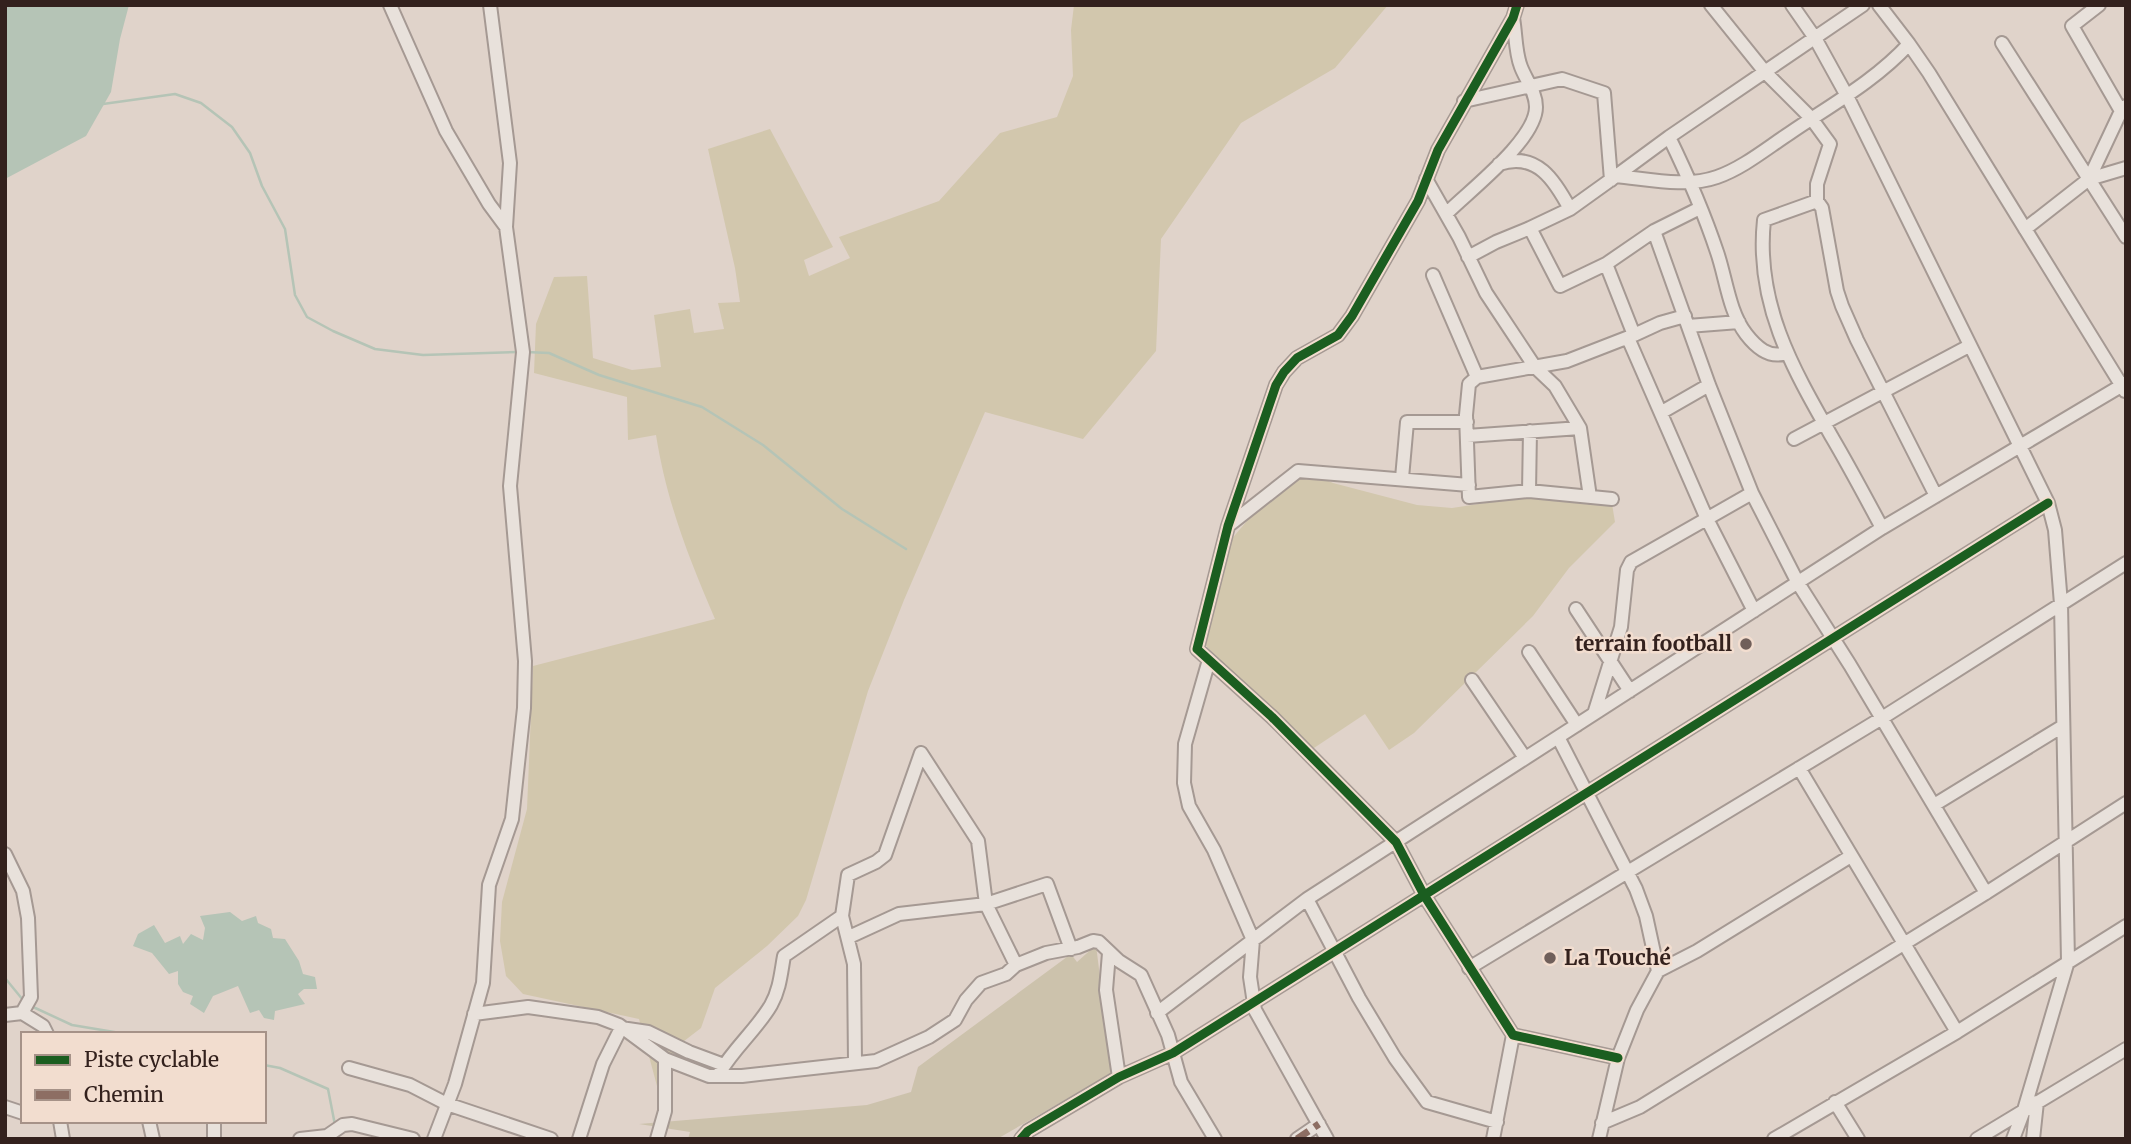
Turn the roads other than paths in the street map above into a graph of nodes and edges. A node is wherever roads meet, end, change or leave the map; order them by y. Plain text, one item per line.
1 (390, 5) edge
2 (490, 5) edge
3 (1517, 5) edge
4 (1711, 5) edge
5 (1792, 5) edge
6 (1863, 5) edge
7 (1879, 5) edge
8 (2098, 5) edge
9 (1513, 18) junction
10 (1815, 38) junction
11 (2002, 43) dead end
12 (1909, 44) junction
13 (1765, 72) junction
14 (1531, 86) junction
15 (1847, 96) junction
16 (1464, 101) junction
17 (2123, 108) edge
18 (1811, 118) junction
19 (1669, 137) junction
20 (1499, 164) junction
21 (2126, 168) edge
22 (1614, 178) junction
23 (1426, 179) junction
24 (2089, 179) junction
25 (1690, 182) junction
26 (1817, 201) junction
27 (1700, 208) junction
28 (1570, 209) junction
29 (1447, 213) junction
30 (506, 227) junction
31 (1530, 228) junction
32 (2025, 229) junction
33 (1654, 231) junction
34 (2126, 237) edge
35 (1468, 257) junction
36 (1606, 264) junction
37 (1433, 275) dead end
38 (1687, 321) junction
39 (1739, 322) junction
40 (1631, 337) junction
41 (1969, 346) junction
42 (1786, 353) junction
43 (1535, 367) junction
44 (1477, 377) junction
45 (1709, 386) junction
46 (2124, 387) edge
47 (1884, 391) junction
48 (1662, 412) junction
49 (1466, 422) junction
50 (1824, 423) junction
51 (1580, 428) junction
52 (1530, 431) junction
53 (1467, 436) junction
54 (1794, 439) dead end
55 (2019, 445) junction
56 (1402, 478) junction
57 (1469, 485) junction
58 (1530, 491) junction
59 (1752, 493) junction
60 (1936, 496) junction
61 (1590, 497) junction
62 (1612, 499) dead end
63 (2048, 503) junction
64 (1707, 519) junction
65 (1228, 526) junction
66 (1882, 528) junction
67 (2126, 563) edge
68 (1798, 583) junction
69 (2061, 604) junction
70 (1576, 609) dead end
71 (1754, 611) junction
72 (1833, 638) junction
73 (1530, 652) dead end
74 (1209, 660) junction
75 (1610, 661) junction
76 (1472, 680) dead end
77 (1630, 691) junction
78 (1594, 714) junction
79 (1882, 718) junction
80 (1577, 725) junction
81 (2063, 726) junction
82 (1558, 737) junction
83 (1525, 758) junction
84 (1799, 768) junction
85 (1587, 793) junction
86 (2126, 803) edge
87 (1934, 805) junction
88 (2066, 841) junction
89 (1396, 842) junction
90 (5, 854) edge
91 (1851, 856) junction
92 (1628, 870) junction
93 (1986, 893) junction
94 (1423, 895) junction
95 (1307, 899) junction
96 (986, 904) junction
97 (842, 916) junction
98 (2126, 926) edge
99 (849, 937) junction
100 (1252, 940) junction
101 (1902, 943) junction
102 (1071, 948) junction
103 (1334, 951) junction
104 (1109, 953) junction
105 (2068, 961) junction
106 (1016, 965) junction
107 (1469, 968) junction
108 (1658, 971) junction
109 (1253, 1003) junction
110 (22, 1013) junction
111 (1157, 1013) junction
112 (5, 1014) edge
113 (474, 1014) junction
114 (621, 1028) junction
115 (46, 1032) edge
116 (1957, 1032) junction
117 (1513, 1035) junction
118 (2126, 1049) edge
119 (1173, 1053) junction
120 (1618, 1058) junction
121 (664, 1059) junction
122 (855, 1062) junction
123 (724, 1065) junction
124 (349, 1068) dead end
125 (717, 1077) junction
126 (1119, 1077) junction
127 (1835, 1102) junction
128 (2038, 1102) junction
129 (447, 1104) junction
130 (2024, 1110) junction
131 (1497, 1122) junction
132 (1602, 1123) junction
133 (1319, 1124) junction
134 (300, 1139) edge
135 (413, 1139) edge
136 (435, 1139) edge
137 (551, 1139) edge
138 (579, 1139) edge
139 (657, 1139) edge
140 (1021, 1139) edge
141 (1214, 1139) edge
142 (1297, 1139) edge
143 (1327, 1139) edge
144 (1493, 1139) edge
145 (1599, 1139) edge
146 (1774, 1139) edge
147 (1858, 1139) edge
148 (1977, 1139) edge
149 (2013, 1139) edge
150 (2033, 1139) edge

1 - 30 street
2 - 30 street
3 - 9 street
4 - 13 street
5 - 10 street
6 - 10 street
7 - 12 street
8 - 17 street
9 - 14 street
9 - 16 street
10 - 13 street
10 - 15 street
11 - 24 street
12 - 15 street
12 - 32 street
13 - 18 street
13 - 19 street
14 - 16 street
14 - 20 street
14 - 22 street
15 - 18 street
15 - 41 street
16 - 23 street
17 - 24 street
18 - 25 street
18 - 26 street
19 - 22 street
19 - 25 street
20 - 28 street
20 - 29 street
21 - 24 street
22 - 25 street
22 - 28 street
23 - 29 street
23 - 65 street
24 - 32 street
24 - 34 street
25 - 27 street
26 - 42 street
26 - 47 street
27 - 33 street
27 - 39 street
28 - 31 street
29 - 35 street
30 - 113 street
31 - 35 street
31 - 36 street
32 - 46 street
33 - 36 street
33 - 38 street
35 - 43 street
36 - 40 street
37 - 44 street
38 - 39 street
38 - 40 street
38 - 45 street
39 - 42 street
40 - 43 street
40 - 48 street
41 - 47 street
41 - 55 street
42 - 50 street
43 - 44 street
43 - 51 street
44 - 49 street
45 - 48 street
45 - 59 street
46 - 55 street
47 - 50 street
47 - 60 street
48 - 64 street
49 - 53 street
49 - 56 street
50 - 54 street
50 - 66 street
51 - 52 street
51 - 61 street
52 - 53 street
52 - 58 street
53 - 57 street
55 - 60 street
55 - 63 street
56 - 57 street
56 - 65 street
57 - 58 street
58 - 61 street
59 - 64 street
59 - 68 street
60 - 66 street
61 - 62 street
63 - 69 street
63 - 72 street
64 - 71 street
64 - 75 street
65 - 74 street
66 - 68 street
67 - 69 street
68 - 71 street
68 - 72 street
69 - 79 street
69 - 81 street
70 - 75 street
71 - 77 street
72 - 79 street
72 - 85 street
73 - 80 street
74 - 89 street
74 - 100 street
75 - 77 street
75 - 78 street
76 - 83 street
77 - 78 street
78 - 80 street
79 - 84 street
79 - 87 street
80 - 82 street
81 - 87 street
81 - 88 street
82 - 83 street
82 - 85 street
83 - 89 street
84 - 91 street
84 - 92 street
85 - 92 street
85 - 94 street
86 - 88 street
87 - 93 street
88 - 93 street
88 - 105 street
89 - 94 street
89 - 95 street
90 - 110 street
91 - 101 street
91 - 108 street
92 - 107 street
92 - 108 street
93 - 101 street
94 - 103 street
94 - 107 street
95 - 100 street
95 - 103 street
96 - 97 street
96 - 99 street
96 - 102 street
96 - 106 street
97 - 99 street
97 - 123 street
98 - 105 street
99 - 122 street
100 - 109 street
100 - 111 street
101 - 116 street
101 - 132 street
102 - 104 street
102 - 106 street
103 - 109 street
103 - 131 street
104 - 111 street
104 - 126 street
105 - 116 street
105 - 130 street
106 - 122 street
107 - 117 street
108 - 120 street
109 - 119 street
109 - 133 street
110 - 112 street
110 - 115 street
111 - 119 street
113 - 114 street
113 - 129 street
114 - 121 street
114 - 123 street
114 - 138 street
116 - 127 street
117 - 120 street
117 - 131 street
118 - 128 street
119 - 126 street
119 - 141 street
120 - 132 street
121 - 125 street
121 - 139 street
122 - 125 street
123 - 125 street
124 - 129 street
126 - 140 street
127 - 146 street
127 - 147 street
128 - 130 street
128 - 150 street
129 - 136 street
129 - 137 street
130 - 148 street
130 - 149 street
131 - 144 street
132 - 145 street
133 - 142 street
133 - 143 street
134 - 135 street

